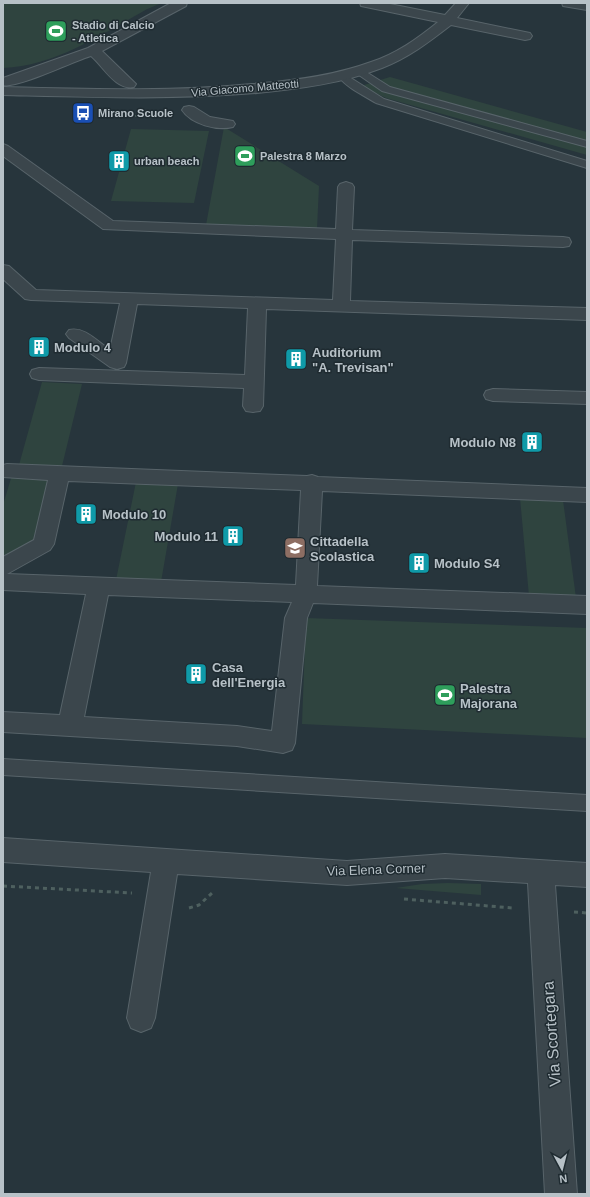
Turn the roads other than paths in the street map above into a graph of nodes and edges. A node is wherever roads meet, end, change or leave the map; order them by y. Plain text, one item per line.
1 (181, 3) edge
2 (366, 3) edge
3 (445, 3) edge
4 (463, 3) edge
5 (568, 3) edge
6 (587, 6) edge
7 (432, 17) junction
8 (447, 21) junction
9 (525, 36) dead end
10 (93, 51) junction
11 (360, 72) junction
12 (343, 76) junction
13 (129, 84) junction
14 (4, 85) edge
15 (189, 110) dead end
16 (228, 124) dead end
17 (587, 144) edge
18 (3, 149) edge
19 (587, 165) edge
20 (346, 187) dead end
21 (344, 234) junction
22 (563, 242) dead end
23 (3, 270) edge
24 (129, 300) junction
25 (256, 304) junction
26 (341, 306) junction
27 (587, 314) edge
28 (75, 334) dead end
29 (39, 374) dead end
30 (254, 382) junction
31 (493, 395) dead end
32 (587, 398) edge
33 (253, 406) dead end
34 (7, 471) dead end
35 (60, 472) junction
36 (312, 482) junction
37 (587, 495) edge
38 (3, 567) edge
39 (3, 582) edge
40 (99, 586) junction
41 (306, 594) junction
42 (587, 605) edge
43 (3, 722) edge
44 (70, 726) junction
45 (3, 767) edge
46 (587, 803) edge
47 (3, 850) edge
48 (166, 861) junction
49 (541, 874) junction
50 (587, 875) edge
51 (141, 1018) dead end
52 (561, 1194) edge

1 - 10 street
2 - 7 street
3 - 7 street, Via Giacomo Matteotti
4 - 8 street, Via Giacomo Matteotti
5 - 6 street
7 - 8 street
7 - 13 street, Via Giacomo Matteotti
8 - 9 street
8 - 11 street, Via Giacomo Matteotti
10 - 13 street
10 - 14 street
11 - 12 street, Via Giacomo Matteotti
11 - 17 lane
12 - 14 street, Via Giacomo Matteotti
12 - 19 lane
13 - 14 street, Via Giacomo Matteotti
15 - 16 street
18 - 21 street
20 - 21 street
21 - 22 street
21 - 26 street
23 - 24 street
24 - 25 street
24 - 28 street
25 - 26 street
25 - 30 street
26 - 27 street
29 - 30 street
30 - 33 street
31 - 32 street
34 - 35 street
35 - 36 street
35 - 38 street
36 - 37 street
36 - 41 street
39 - 40 street
40 - 41 street
40 - 44 street
41 - 42 street
41 - 44 street
43 - 44 street
45 - 46 lane
47 - 48 street, Via Elena Corner
48 - 49 street, Via Elena Corner
48 - 51 street
49 - 50 street, Via Elena Corner
49 - 52 street, Via Scortegara

